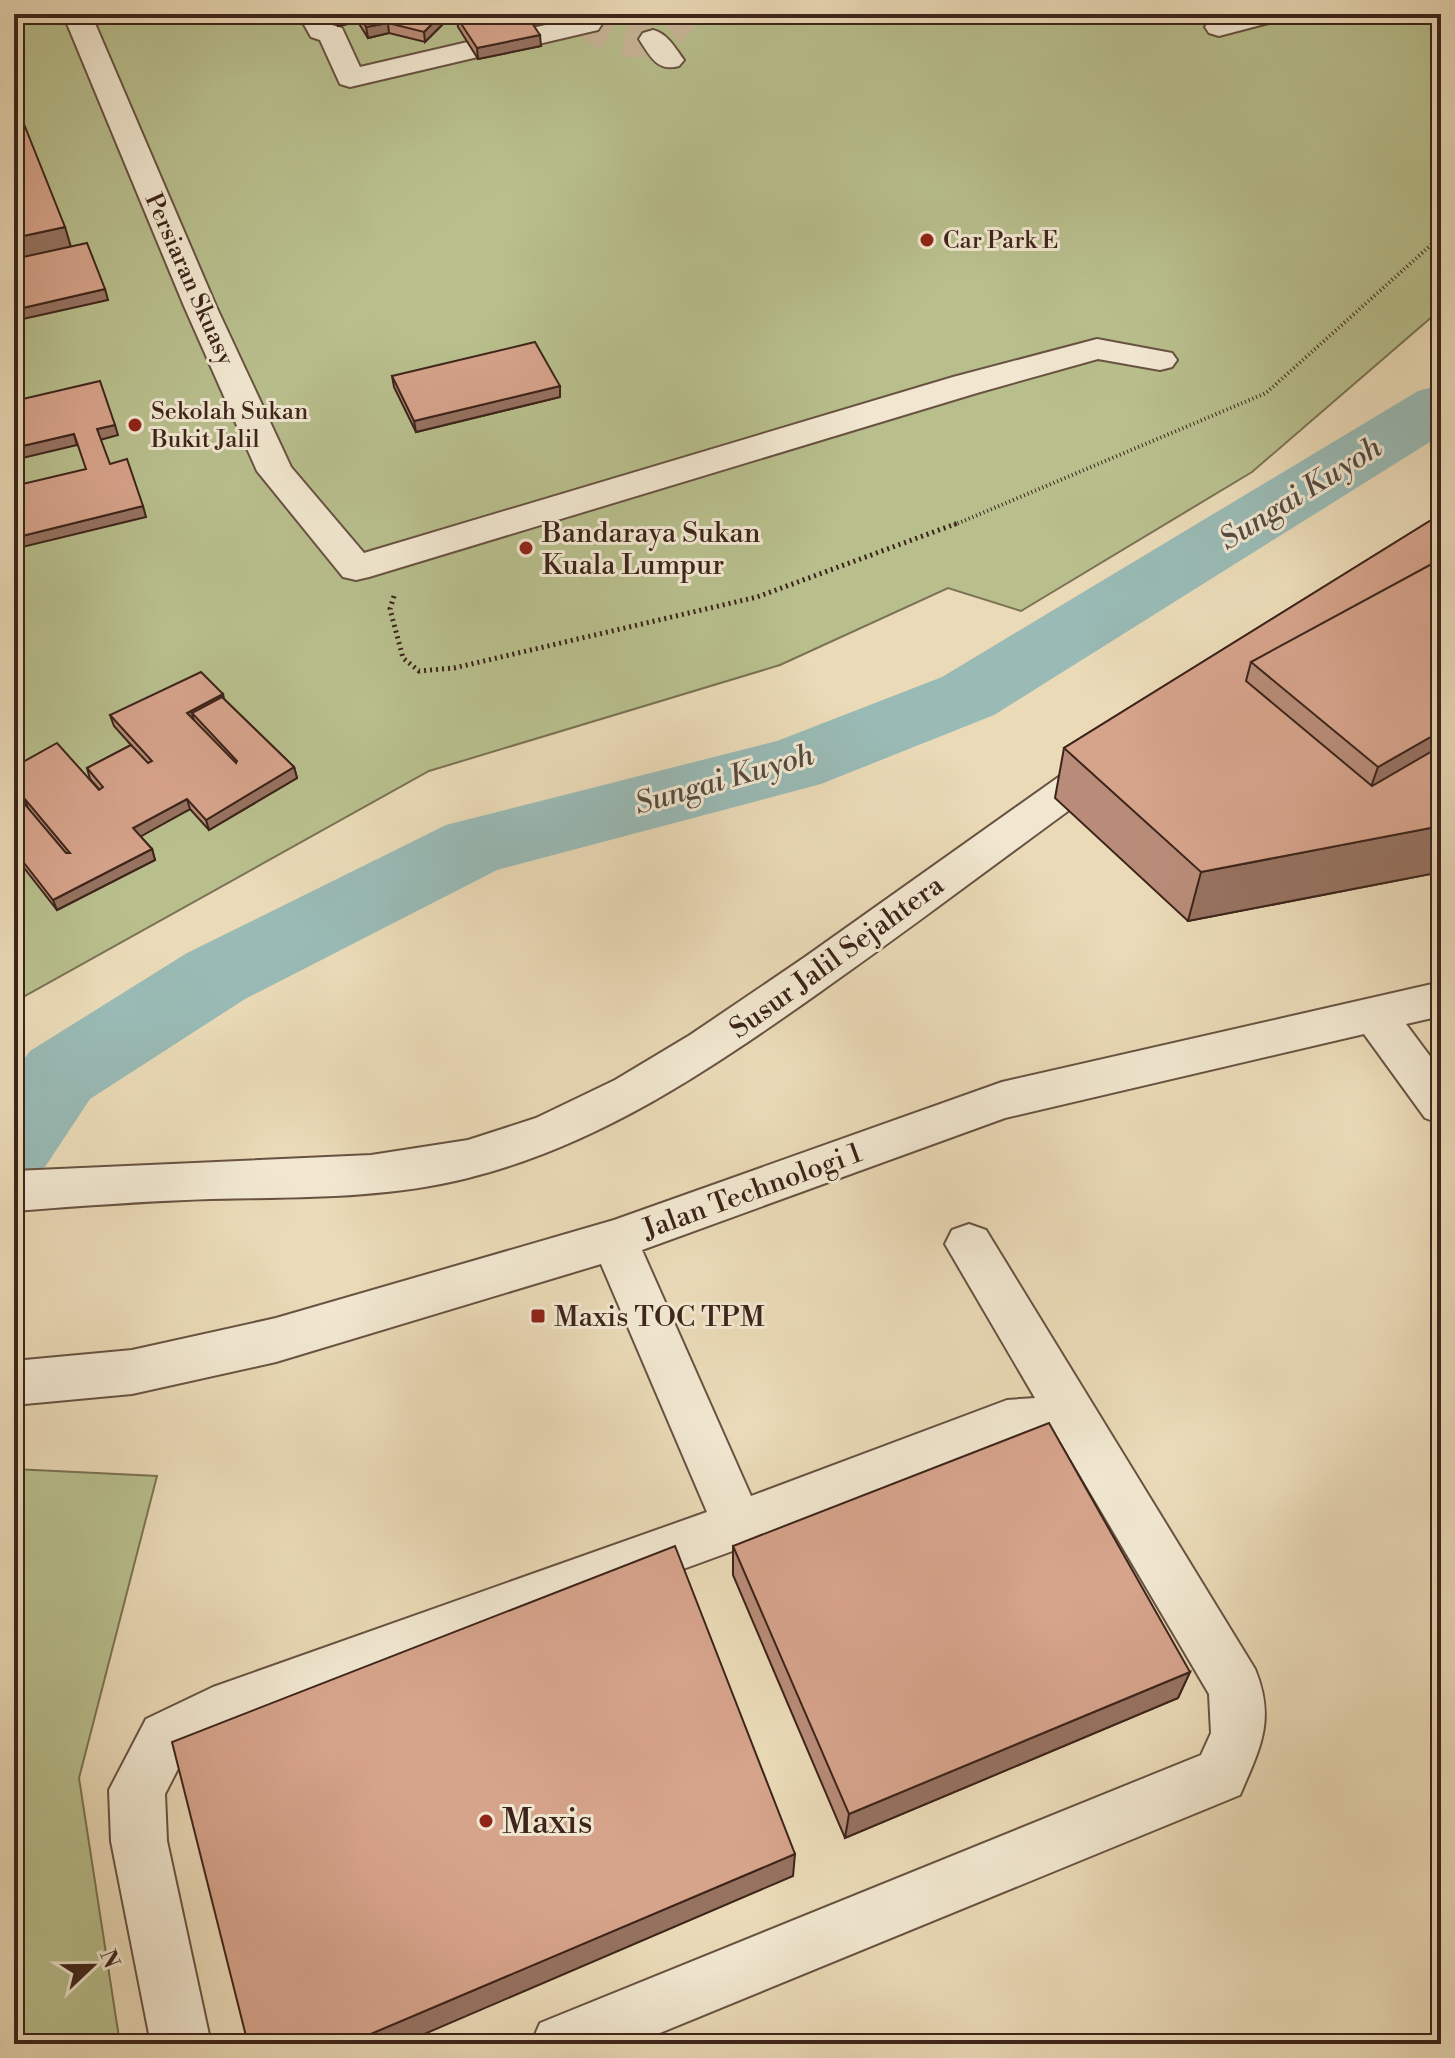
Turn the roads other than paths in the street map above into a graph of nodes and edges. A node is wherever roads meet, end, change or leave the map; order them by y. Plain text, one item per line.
1 (77, 14) edge
2 (312, 14) edge
3 (1270, 14) edge
4 (588, 24) dead end
5 (1219, 27) dead end
6 (534, 36) edge
7 (472, 50) edge
8 (1160, 360) dead end
9 (1142, 738) edge
10 (1441, 999) edge
11 (1373, 1013) junction
12 (1441, 1105) edge
13 (14, 1191) edge
14 (614, 1240) junction
15 (969, 1244) dead end
16 (14, 1383) edge
17 (1073, 1417) junction
18 (738, 1525) junction
19 (181, 2044) edge
20 (561, 2044) edge

1 - 8 street, Persiaran Skuasy
2 - 7 street
3 - 5 street
4 - 6 street
9 - 13 street, Susur Jalil Sejahtera
10 - 11 street, Jalan Technologi 1
11 - 12 street
11 - 14 street, Jalan Technologi 1
14 - 16 street, Jalan Technologi 1
14 - 18 street
15 - 17 street
17 - 18 street
17 - 20 street
18 - 19 street

